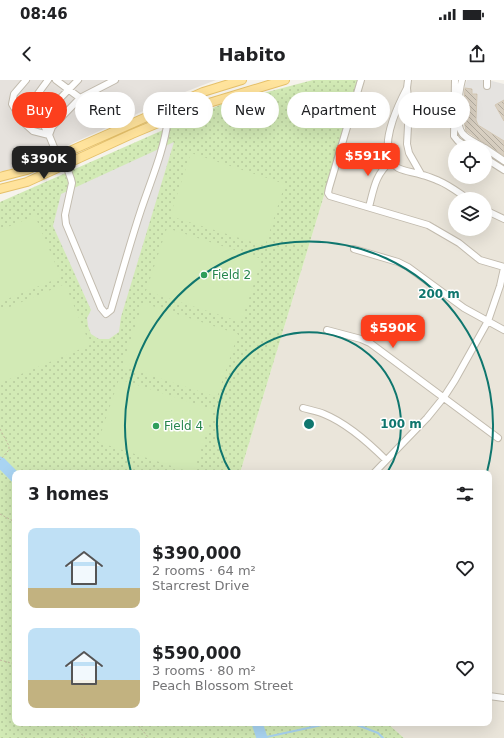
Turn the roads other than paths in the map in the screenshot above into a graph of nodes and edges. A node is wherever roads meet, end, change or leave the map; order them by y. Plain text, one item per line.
1 (26, 80) edge
2 (48, 80) edge
3 (56, 80) edge
4 (78, 80) edge
5 (115, 80) edge
6 (242, 80) edge
7 (285, 80) edge
8 (361, 80) edge
9 (408, 80) edge
10 (455, 80) edge
11 (462, 80) edge
12 (407, 88) junction
13 (69, 91) junction
14 (39, 92) edge
15 (92, 92) edge
16 (75, 95) edge
17 (213, 102) edge
18 (75, 103) edge
19 (45, 128) edge
20 (147, 128) edge
21 (166, 128) edge
22 (49, 135) junction
23 (457, 140) edge
24 (472, 140) edge
25 (492, 153) edge
26 (58, 157) junction
27 (391, 161) junction
28 (504, 161) edge
29 (492, 162) edge
30 (66, 165) junction
31 (504, 170) edge
32 (421, 174) junction
33 (0, 177) edge
34 (10, 187) junction
35 (0, 189) edge
36 (457, 192) edge
37 (369, 207) junction
38 (492, 213) edge
39 (504, 219) edge
40 (354, 249) dead end
41 (504, 267) edge
42 (502, 283) edge
43 (488, 321) junction
44 (327, 330) dead end
45 (504, 330) edge
46 (444, 398) junction
47 (303, 408) dead end
48 (498, 438) dead end
49 (386, 460) junction
50 (377, 470) edge
51 (492, 696) edge
52 (504, 698) edge

1 - 22 street
2 - 14 street
3 - 13 street
4 - 13 street
5 - 15 street
6 - 26 main road
7 - 17 main road
8 - 37 street
9 - 12 street
10 - 23 street
11 - 24 street
12 - 27 street
12 - 32 street
13 - 16 street
18 - 22 street
19 - 22 street
20 - 30 main road
21 - 30 street
22 - 26 street
25 - 28 street
26 - 33 main road
26 - 34 main road
27 - 32 street
27 - 37 street
29 - 31 street
30 - 34 main road
32 - 36 street
34 - 35 main road
37 - 41 street
38 - 39 street
40 - 43 street
41 - 42 street
42 - 43 street
43 - 45 street
43 - 46 street
44 - 46 street
46 - 48 street
46 - 49 street
47 - 49 street
49 - 50 street
51 - 52 street

